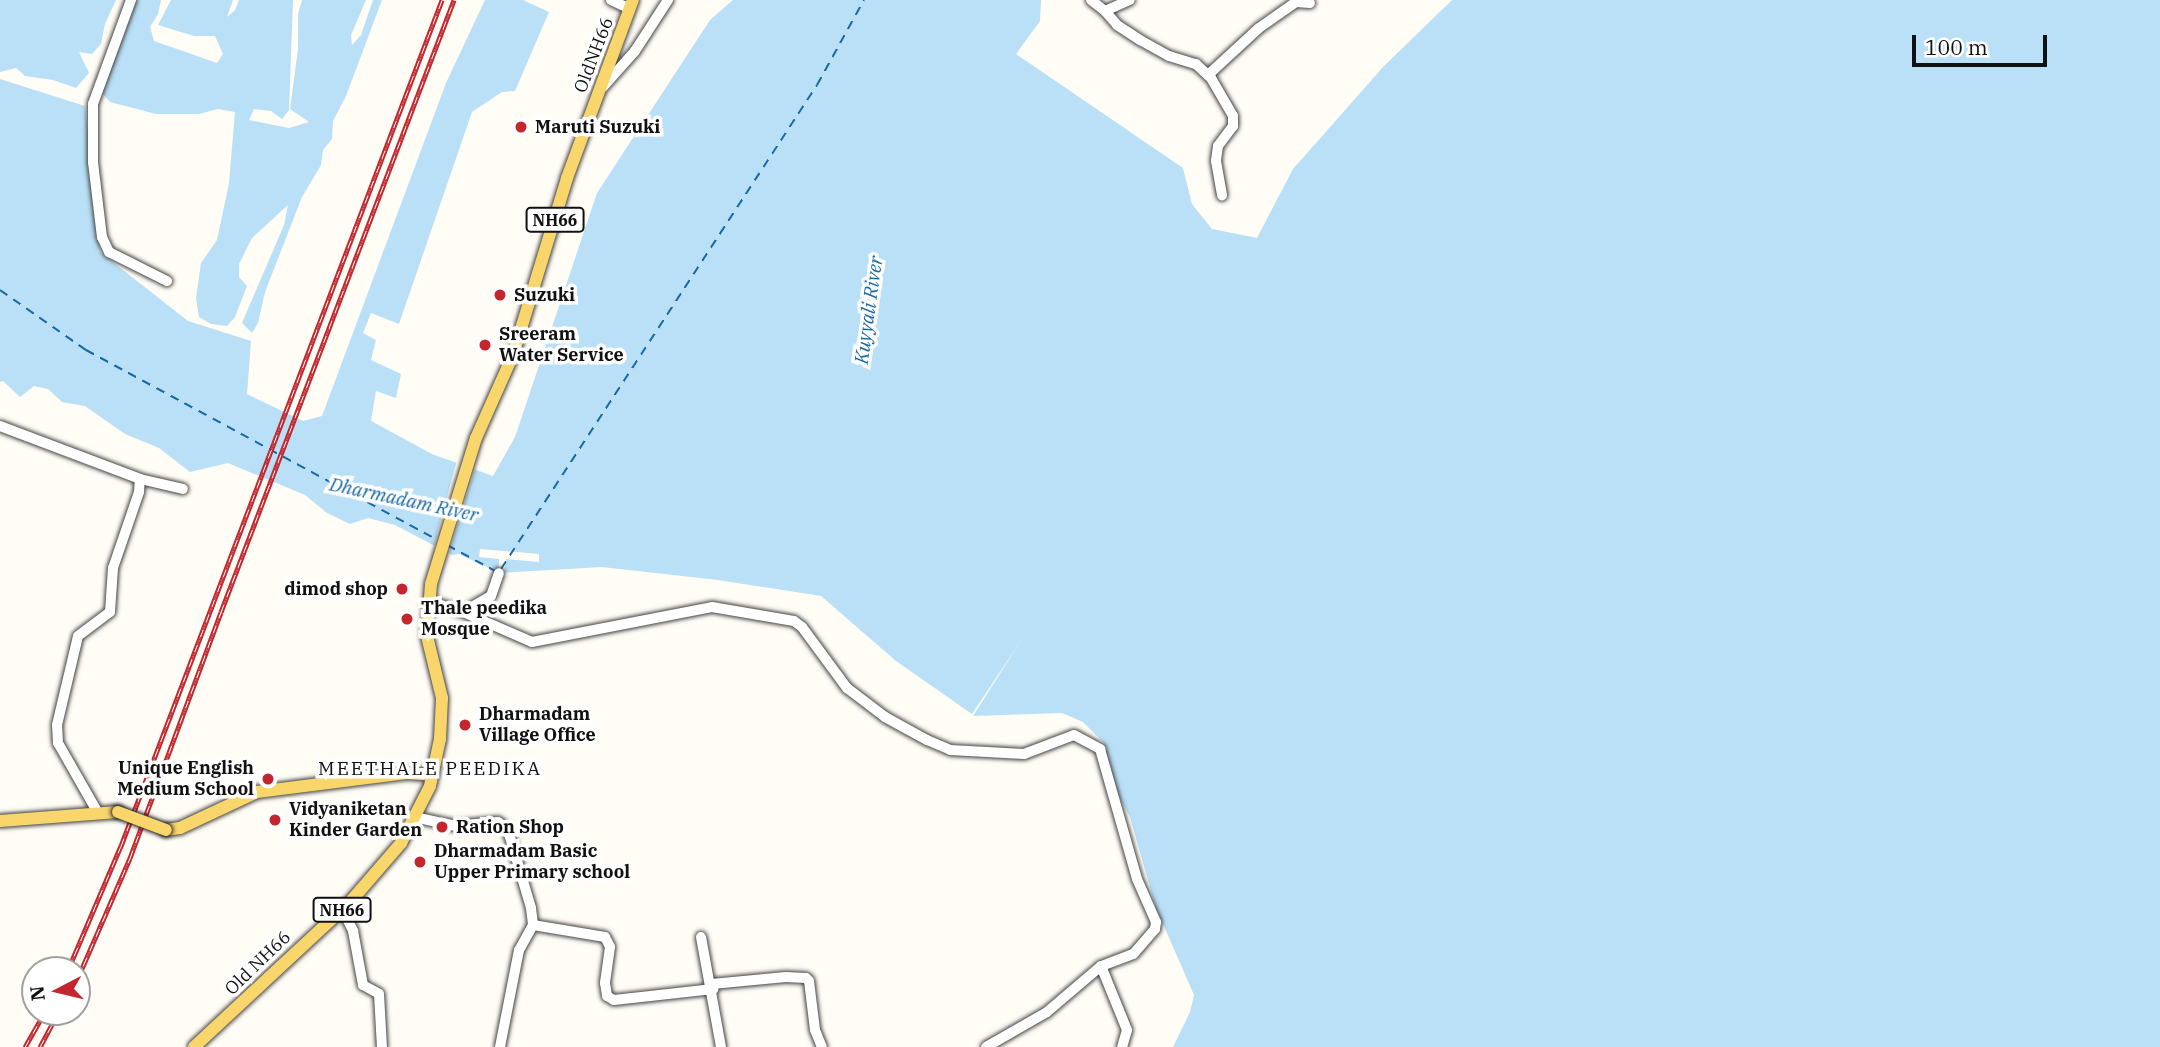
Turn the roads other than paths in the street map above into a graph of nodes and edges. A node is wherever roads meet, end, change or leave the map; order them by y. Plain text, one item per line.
1 (131, 0) edge
2 (611, 0) edge
3 (668, 0) edge
4 (1091, 0) edge
5 (1130, 0) edge
6 (1310, 3) dead end
7 (631, 5) edge
8 (1104, 11) junction
9 (1208, 75) junction
10 (599, 91) junction
11 (1222, 195) dead end
12 (167, 281) dead end
13 (0, 426) edge
14 (476, 438) joint
15 (140, 479) junction
16 (183, 489) dead end
17 (499, 573) dead end
18 (431, 601) junction
19 (463, 612) junction
20 (433, 775) junction
21 (99, 813) junction
22 (414, 817) junction
23 (0, 821) edge
24 (342, 909) junction
25 (533, 925) junction
26 (701, 937) dead end
27 (1101, 966) junction
28 (712, 986) junction
29 (194, 1047) edge
30 (382, 1047) edge
31 (500, 1047) edge
32 (721, 1047) edge
33 (822, 1047) edge
34 (986, 1047) edge
35 (1122, 1047) edge

1 - 12 street
2 - 7 street
3 - 10 street
4 - 8 street
5 - 8 street
6 - 9 street
7 - 10 main road, OldNH66 / NH66
8 - 9 street
9 - 11 street
10 - 14 main road, OldNH66 / NH66
13 - 15 street
14 - 18 main road, Old NH66 / NH66
15 - 16 street
15 - 21 street
17 - 19 street
18 - 19 street
18 - 20 main road, Old NH66 / NH66
19 - 27 street
20 - 21 main road, bridge
20 - 22 main road, Old NH66 / NH66
21 - 23 main road
22 - 24 main road, Old NH66 / NH66
22 - 25 street
24 - 29 main road, Old NH66 / NH66
24 - 30 street
25 - 28 street
25 - 31 street
26 - 28 street
27 - 34 street
27 - 35 street
28 - 32 street
28 - 33 street

